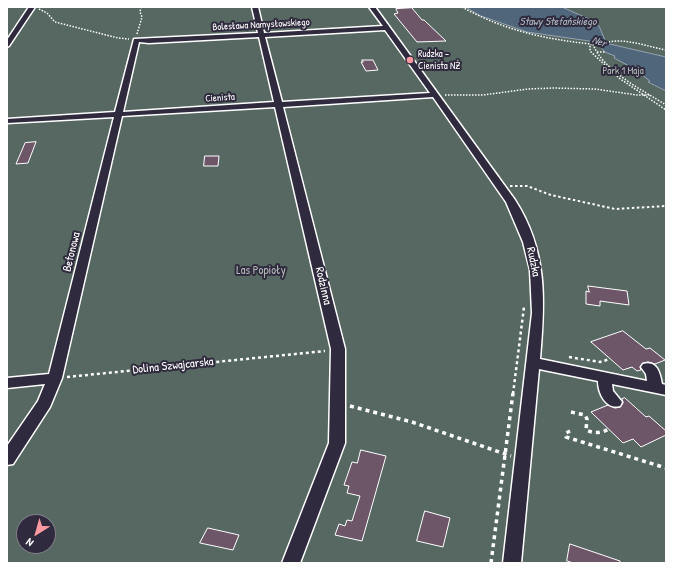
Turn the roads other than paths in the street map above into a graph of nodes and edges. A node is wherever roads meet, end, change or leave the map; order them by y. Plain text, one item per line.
1 (32, 7) edge
2 (255, 7) edge
3 (372, 7) edge
4 (387, 28) junction
5 (262, 35) junction
6 (136, 40) joint
7 (7, 44) edge
8 (435, 95) junction
9 (280, 104) junction
10 (118, 114) junction
11 (7, 121) edge
12 (534, 363) junction
13 (648, 367) dead end
14 (55, 378) junction
15 (605, 378) junction
16 (7, 384) edge
17 (661, 388) edge
18 (614, 402) dead end
19 (7, 460) edge
20 (291, 563) edge
21 (512, 563) edge

1 - 7 street
2 - 5 street, Rodzinna
3 - 4 street, Rudzka
4 - 5 street, Bolesława Namysłowskiego
4 - 8 street, Rudzka
5 - 6 street, Bolesława Namysłowskiego
5 - 9 street, Rodzinna
6 - 10 street, Betonowa
8 - 9 street, Cienista
8 - 12 street, Rudzka
9 - 10 street, Cienista
9 - 20 street, Rodzinna
10 - 11 street, Cienista
10 - 14 street, Betonowa
12 - 15 street
12 - 21 street, Rudzka
13 - 17 street
14 - 16 street
14 - 19 street, Betonowa
15 - 17 street
15 - 18 street

